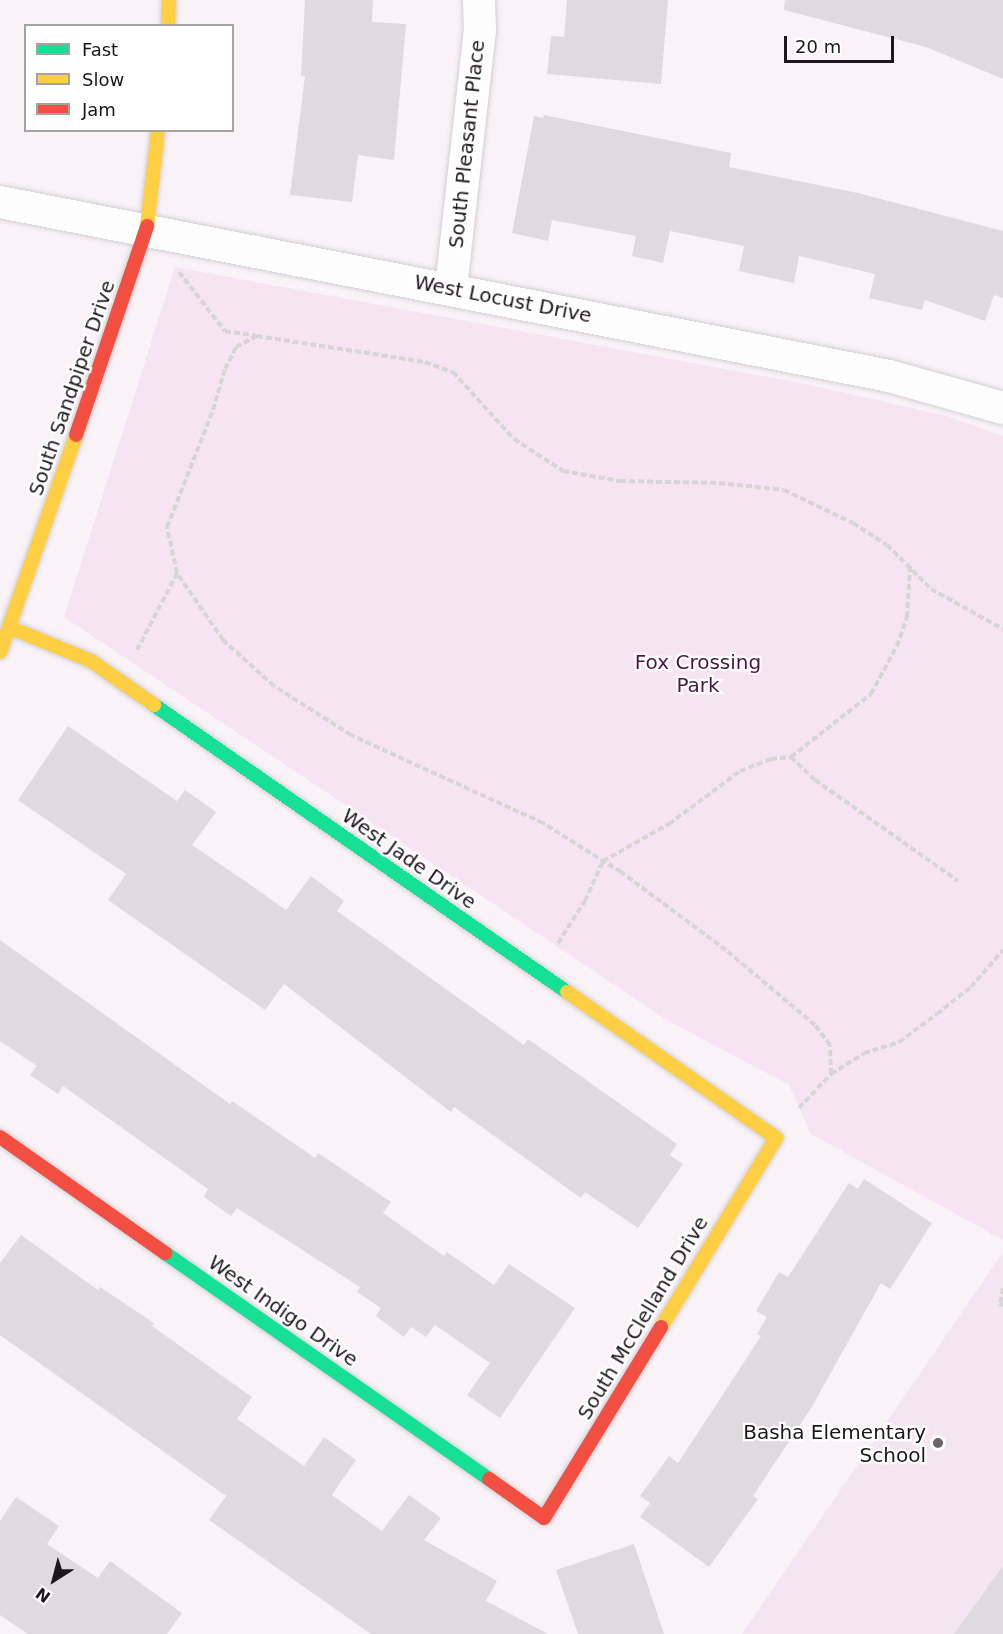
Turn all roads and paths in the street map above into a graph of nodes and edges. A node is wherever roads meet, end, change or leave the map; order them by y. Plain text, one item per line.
1 (169, 0) edge
2 (479, 0) edge
3 (168, 24) edge
4 (158, 132) edge
5 (0, 202) edge
6 (147, 230) junction
7 (175, 267) dead end
8 (451, 288) junction
9 (257, 336) junction
10 (1003, 408) edge
11 (910, 566) junction
12 (177, 573) junction
13 (11, 628) junction
14 (1003, 629) edge
15 (0, 652) edge
16 (135, 652) dead end
17 (791, 757) junction
18 (603, 861) junction
19 (958, 881) dead end
20 (556, 946) dead end
21 (1003, 950) edge
22 (831, 1074) junction
23 (800, 1108) dead end
24 (0, 1137) edge
25 (776, 1138) joint
26 (1003, 1288) edge
27 (1003, 1305) edge
28 (544, 1518) joint

1 - 3 street
2 - 8 street, South Pleasant Place
4 - 6 street, South Sandpiper Drive
5 - 6 street, West Locust Drive
6 - 8 street, West Locust Drive
6 - 13 street, South Sandpiper Drive
7 - 9 path
8 - 10 street, West Locust Drive
9 - 11 path
9 - 12 path
11 - 14 path
11 - 17 path
12 - 16 path
12 - 18 path
13 - 15 street, South Sandpiper Drive
13 - 25 street, West Jade Drive
17 - 18 path
17 - 19 path
18 - 20 path
18 - 22 path
21 - 22 path
22 - 23 path
24 - 28 street, West Indigo Drive
25 - 28 street, South McClelland Drive
26 - 27 path

